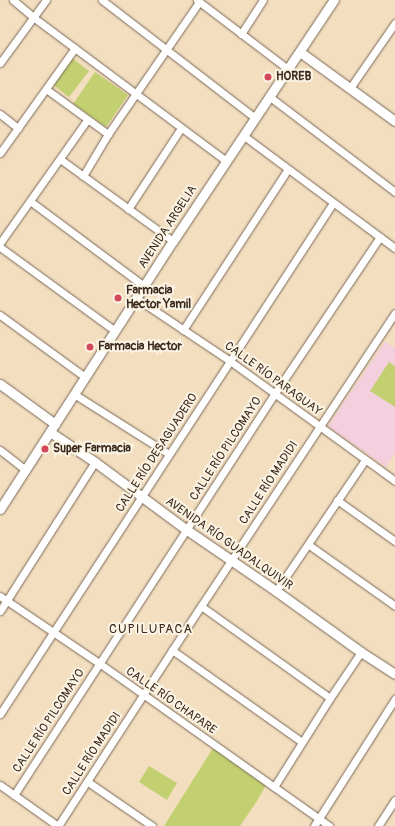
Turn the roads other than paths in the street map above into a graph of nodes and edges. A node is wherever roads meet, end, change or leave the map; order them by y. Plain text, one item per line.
1 (13, 0) edge
2 (46, 0) edge
3 (102, 0) edge
4 (263, 0) edge
5 (334, 0) edge
6 (198, 1) edge
7 (33, 17) junction
8 (395, 23) edge
9 (241, 34) junction
10 (74, 48) junction
11 (166, 50) junction
12 (300, 52) junction
13 (0, 63) edge
14 (288, 69) junction
15 (350, 88) junction
16 (46, 89) junction
17 (136, 94) junction
18 (270, 97) junction
19 (0, 114) edge
20 (255, 118) junction
21 (87, 120) junction
22 (395, 121) edge
23 (18, 128) junction
24 (181, 128) junction
25 (108, 134) junction
26 (244, 136) junction
27 (0, 153) edge
28 (60, 159) junction
29 (226, 161) junction
30 (288, 169) junction
31 (83, 176) junction
32 (395, 192) edge
33 (30, 201) junction
34 (333, 203) junction
35 (128, 209) junction
36 (380, 237) junction
37 (173, 241) junction
38 (0, 243) edge
39 (0, 247) edge
40 (395, 248) edge
41 (144, 286) junction
42 (136, 298) junction
43 (395, 313) edge
44 (0, 315) edge
45 (388, 325) junction
46 (183, 330) junction
47 (395, 330) edge
48 (115, 331) junction
49 (230, 361) junction
50 (85, 378) junction
51 (0, 384) edge
52 (275, 393) junction
53 (74, 394) junction
54 (320, 426) junction
55 (52, 428) junction
56 (0, 450) edge
57 (168, 454) junction
58 (365, 460) junction
59 (95, 462) junction
60 (26, 470) junction
61 (395, 481) edge
62 (143, 497) junction
63 (337, 500) junction
64 (0, 509) edge
65 (187, 530) junction
66 (395, 541) edge
67 (308, 545) junction
68 (232, 560) junction
69 (276, 591) junction
70 (0, 596) edge
71 (7, 601) junction
72 (201, 606) junction
73 (395, 606) edge
74 (0, 611) edge
75 (54, 632) junction
76 (172, 650) junction
77 (360, 652) junction
78 (99, 663) junction
79 (395, 674) edge
80 (142, 695) junction
81 (330, 698) junction
82 (395, 699) edge
83 (0, 714) edge
84 (302, 742) junction
85 (88, 782) junction
86 (0, 785) edge
87 (274, 787) junction
88 (14, 795) junction
89 (395, 800) edge
90 (319, 819) junction
91 (58, 826) edge
92 (152, 826) edge
93 (314, 826) edge
94 (329, 826) edge
95 (378, 826) edge

1 - 7 street
2 - 7 street
3 - 11 street
4 - 9 street
5 - 12 street, AVENIDA ARGELIA
6 - 9 street
6 - 11 street
7 - 10 street
7 - 13 street
8 - 15 street
9 - 14 street
10 - 16 street
10 - 17 street
11 - 17 street
11 - 20 street
12 - 14 street, AVENIDA ARGELIA
12 - 15 street
14 - 18 street, AVENIDA ARGELIA
15 - 22 street
16 - 21 street
16 - 23 street
17 - 24 street
17 - 25 street
18 - 20 street, AVENIDA ARGELIA
18 - 32 street
19 - 23 street
20 - 26 street, AVENIDA ARGELIA
21 - 25 street
21 - 28 street
23 - 27 street
24 - 29 street
24 - 35 street
25 - 31 street
26 - 29 street, AVENIDA ARGELIA
26 - 30 street
28 - 31 street
28 - 33 street
29 - 37 street, AVENIDA ARGELIA
30 - 34 street
30 - 46 street
31 - 35 street
33 - 38 street
33 - 41 street
34 - 36 street
34 - 49 street, CALLE RÍO DESAGUADERO
35 - 37 street
36 - 40 street
36 - 52 street, CALLE RÍO PILCOMAYO
37 - 41 street, AVENIDA ARGELIA
39 - 48 street
41 - 42 street, AVENIDA ARGELIA
42 - 46 street, CALLE RÍO PARAGUAY
42 - 48 street, AVENIDA ARGELIA
43 - 45 street, CALLE RÍO MADIDI
44 - 50 street
45 - 47 street
45 - 54 street, CALLE RÍO MADIDI
46 - 49 street, CALLE RÍO PARAGUAY
48 - 50 street, AVENIDA ARGELIA
49 - 52 street, CALLE RÍO PARAGUAY
49 - 57 street, CALLE RÍO DESAGUADERO
50 - 53 street, AVENIDA ARGELIA
51 - 55 street, AVENIDA RÍO GUADALQUIVIR
52 - 54 street, CALLE RÍO PARAGUAY
52 - 65 street, CALLE RÍO PILCOMAYO
53 - 55 street, AVENIDA ARGELIA
53 - 57 street
54 - 58 street, CALLE RÍO PARAGUAY
54 - 68 street, CALLE RÍO MADIDI
55 - 59 street, AVENIDA RÍO GUADALQUIVIR
55 - 60 street, AVENIDA ARGELIA
56 - 60 street
57 - 62 street, CALLE RÍO DESAGUADERO
58 - 61 street, CALLE RÍO PARAGUAY
58 - 63 street
59 - 62 street, AVENIDA RÍO GUADALQUIVIR
59 - 71 street
60 - 64 street, AVENIDA ARGELIA
62 - 65 street, AVENIDA RÍO GUADALQUIVIR
62 - 75 street, CALLE RÍO DESAGUADERO
63 - 66 street
63 - 67 street
65 - 68 street, AVENIDA RÍO GUADALQUIVIR
65 - 78 street, CALLE RÍO PILCOMAYO
67 - 69 street
67 - 73 street
68 - 69 street, AVENIDA RÍO GUADALQUIVIR
68 - 72 street, CALLE RÍO MADIDI
69 - 77 street, AVENIDA RÍO GUADALQUIVIR
70 - 71 street, CALLE RÍO CHAPARE
71 - 74 street
71 - 75 street, CALLE RÍO CHAPARE
72 - 76 street, CALLE RÍO MADIDI
72 - 81 street
75 - 78 street, CALLE RÍO CHAPARE
75 - 83 street, CALLE RÍO DESAGUADERO
76 - 80 street, CALLE RÍO MADIDI
76 - 84 street
77 - 79 street, AVENIDA RÍO GUADALQUIVIR
77 - 81 street
78 - 80 street, CALLE RÍO CHAPARE
78 - 88 street, CALLE RÍO PILCOMAYO
80 - 85 street, CALLE RÍO MADIDI
80 - 87 street, CALLE RÍO CHAPARE
81 - 84 street
82 - 90 street
84 - 87 street
85 - 91 street, CALLE RÍO MADIDI
85 - 92 street
86 - 88 street
87 - 90 street, CALLE RÍO CHAPARE
88 - 91 street
89 - 95 street
90 - 93 street
90 - 94 street, CALLE RÍO CHAPARE

